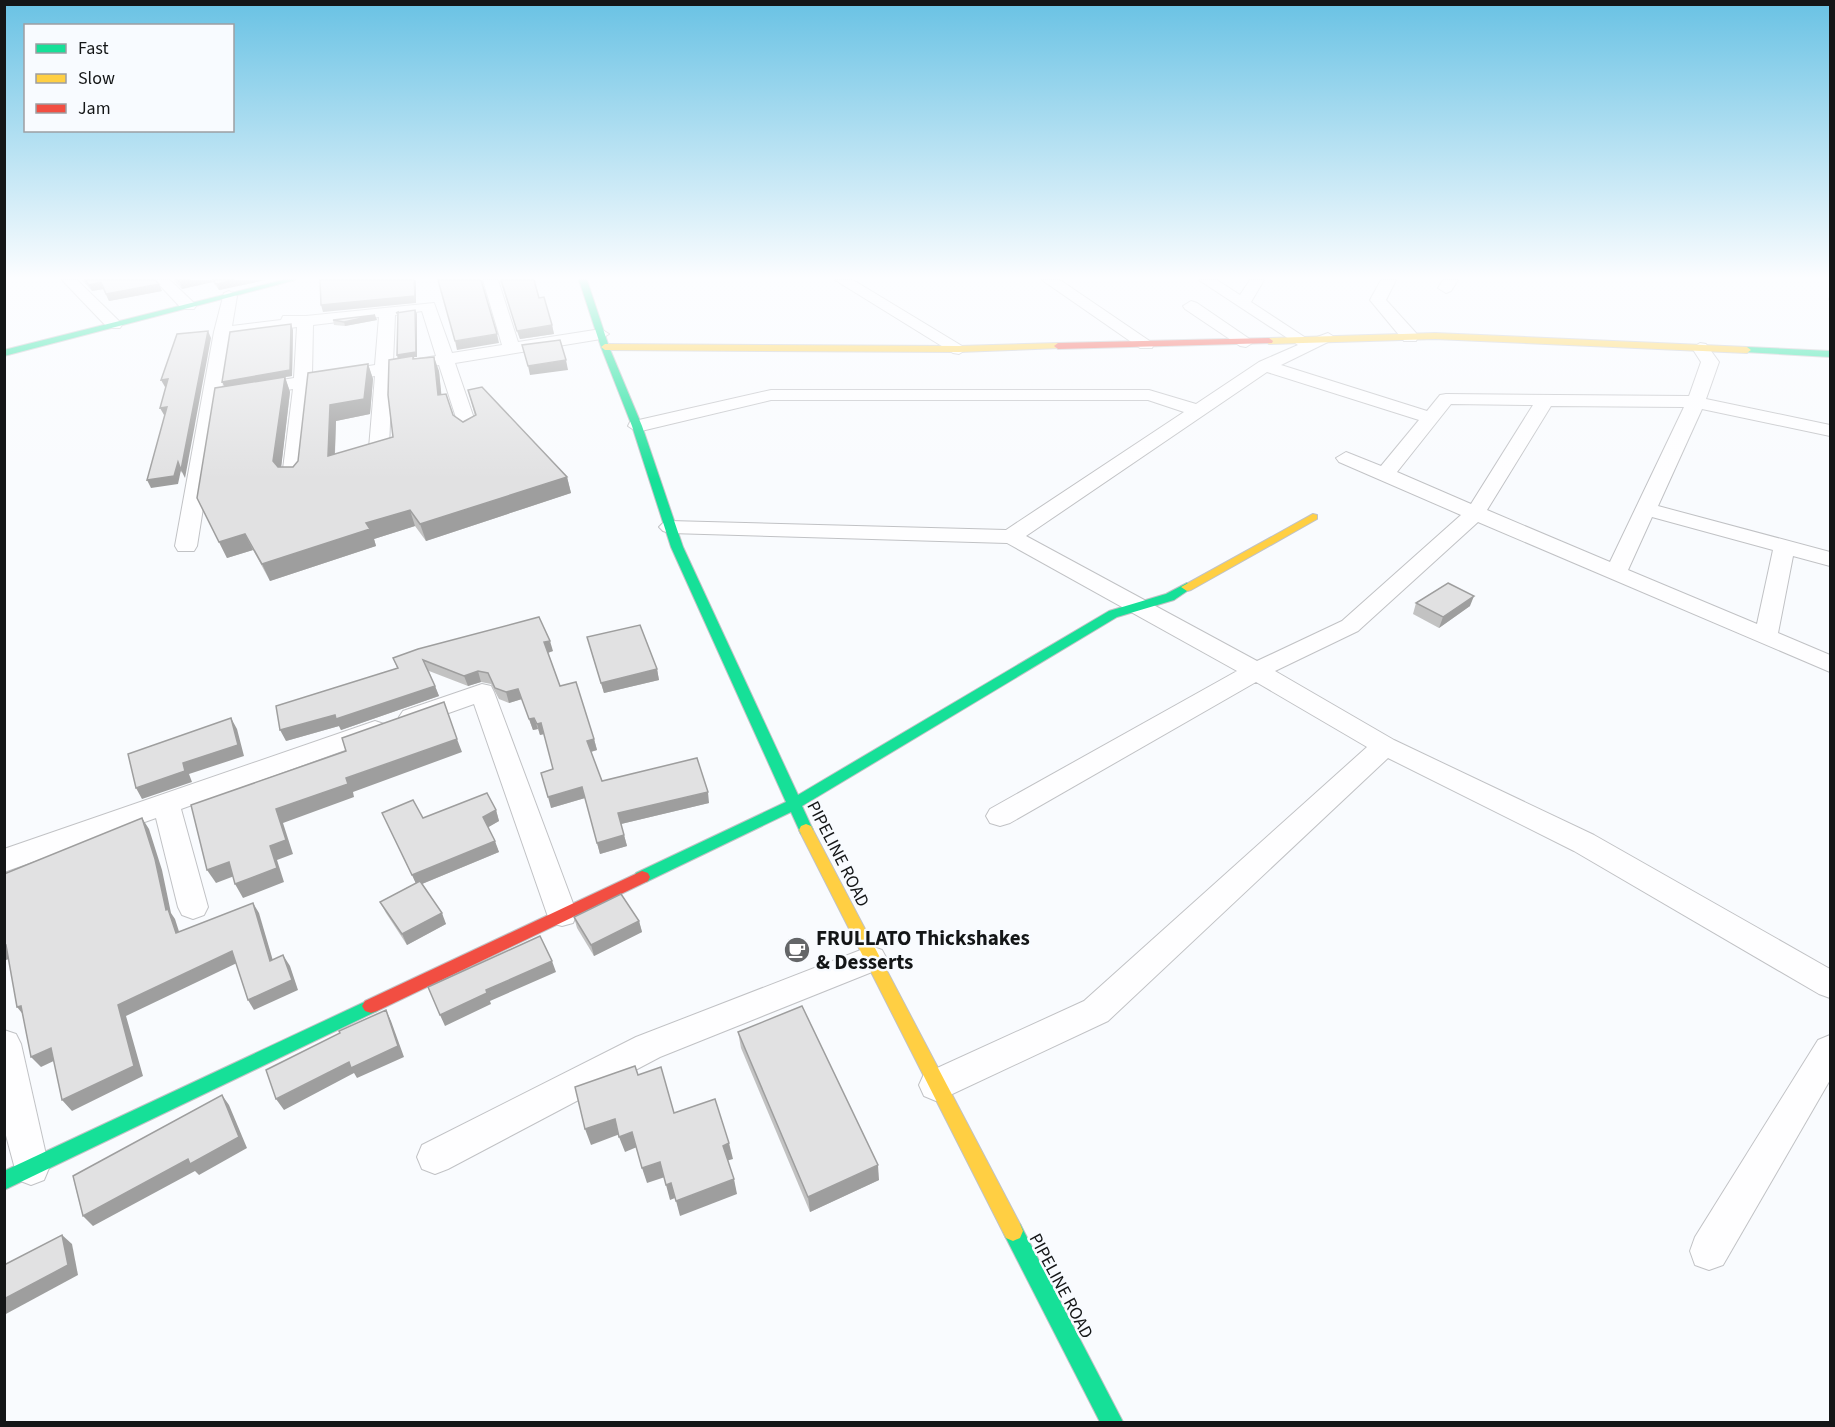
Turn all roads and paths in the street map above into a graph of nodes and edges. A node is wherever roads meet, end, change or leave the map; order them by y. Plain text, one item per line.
1 (29, 347) edge
2 (220, 347) edge
3 (304, 347) edge
4 (385, 347) edge
5 (441, 347) edge
6 (511, 347) edge
7 (543, 347) edge
8 (606, 347) edge
9 (864, 347) edge
10 (955, 347) edge
11 (1049, 347) edge
12 (1309, 347) edge
13 (1663, 347) edge
14 (1700, 348) junction
15 (959, 349) junction
16 (512, 350) junction
17 (4, 353) edge
18 (1830, 354) edge
19 (445, 361) junction
20 (1265, 366) junction
21 (383, 370) junction
22 (303, 383) junction
23 (211, 397) junction
24 (1545, 400) junction
25 (1696, 402) junction
26 (1197, 410) junction
27 (1431, 418) junction
28 (637, 426) junction
29 (469, 430) edge
30 (1830, 430) edge
31 (379, 448) edge
32 (1346, 458) dead end
33 (1384, 475) junction
34 (292, 477) edge
35 (1645, 509) junction
36 (1475, 513) junction
37 (1313, 517) dead end
38 (670, 528) junction
39 (1011, 537) junction
40 (186, 546) dead end
41 (1784, 547) junction
42 (1830, 560) edge
43 (1616, 573) junction
44 (1139, 607) junction
45 (1766, 636) junction
46 (1830, 664) edge
47 (1256, 671) junction
48 (1385, 746) junction
49 (166, 804) junction
50 (793, 805) junction
51 (1000, 816) dead end
52 (4, 861) edge
53 (193, 907) dead end
54 (562, 914) junction
55 (871, 959) junction
56 (1830, 986) edge
57 (4, 1044) edge
58 (1830, 1050) edge
59 (936, 1085) junction
60 (435, 1157) dead end
61 (18, 1175) edge
62 (1709, 1251) dead end
63 (1112, 1422) edge

1 - 17 street
2 - 23 street
3 - 22 street
4 - 21 street
5 - 19 street
6 - 16 street
7 - 16 street
8 - 28 street, PIPELINE ROAD
9 - 15 street
10 - 15 street
11 - 15 street
12 - 20 street
13 - 14 street
14 - 18 street
14 - 25 street
16 - 19 street
19 - 21 street
19 - 29 street
20 - 26 street
20 - 27 street
21 - 22 street
21 - 31 street
22 - 23 street
22 - 34 street
23 - 40 street
24 - 25 street
24 - 27 street
24 - 36 street
25 - 30 street
25 - 35 street
26 - 28 street
26 - 39 street
27 - 33 street
28 - 38 street, PIPELINE ROAD
32 - 33 street
33 - 36 street
35 - 41 street
35 - 43 street
36 - 43 street
36 - 47 street
37 - 44 street
38 - 39 street
38 - 50 street, PIPELINE ROAD
39 - 44 street
41 - 42 street
41 - 45 street
43 - 45 street
44 - 47 street
44 - 50 street
45 - 46 street
47 - 48 street
47 - 51 street
48 - 56 street
48 - 59 street
49 - 52 street
49 - 53 street
49 - 54 street
50 - 54 street
50 - 55 street, PIPELINE ROAD
54 - 61 street
55 - 59 street, PIPELINE ROAD
55 - 60 street
57 - 61 street
58 - 62 street
59 - 63 street, PIPELINE ROAD

